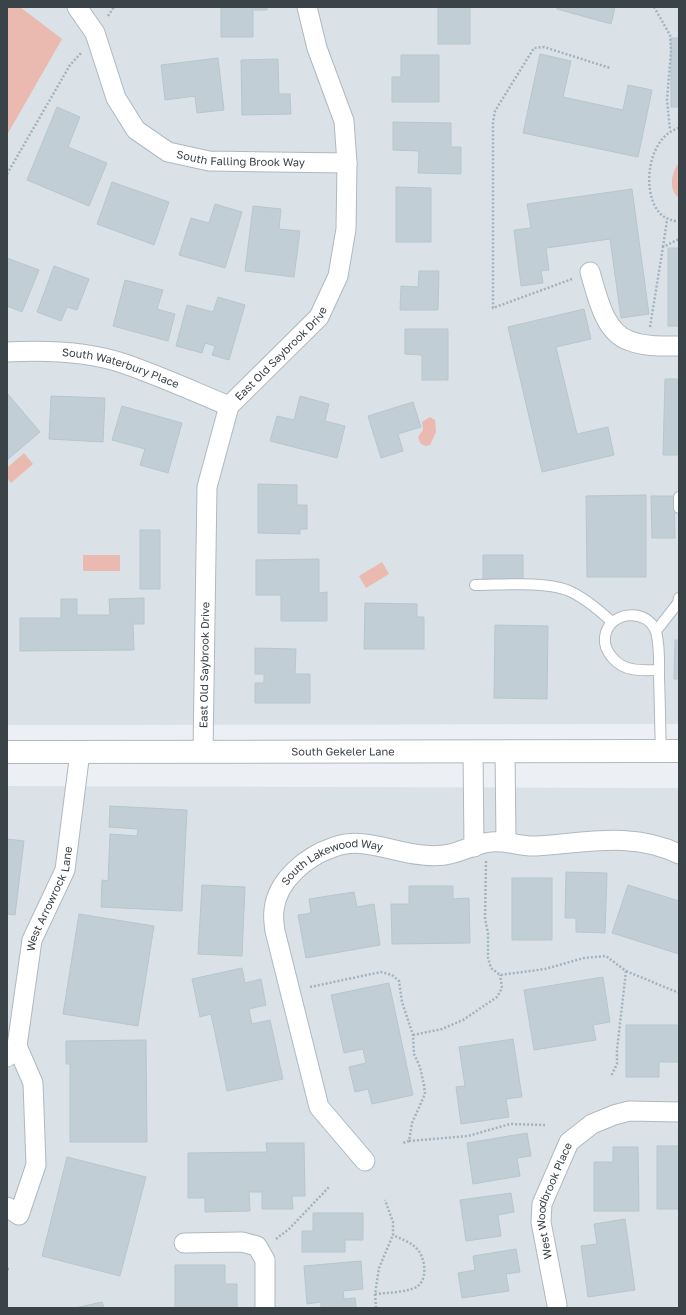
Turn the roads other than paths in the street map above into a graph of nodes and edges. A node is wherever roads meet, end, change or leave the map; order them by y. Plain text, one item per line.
1 (76, 7) edge
2 (307, 7) edge
3 (347, 163) junction
4 (590, 272) road end
5 (679, 346) edge
6 (7, 352) edge
7 (229, 406) junction
8 (679, 497) edge
9 (679, 508) edge
10 (475, 585) dead end
11 (679, 598) edge
12 (612, 622) junction
13 (656, 631) junction
14 (659, 670) junction
15 (202, 751) junction
16 (473, 751) junction
17 (505, 751) junction
18 (670, 751) edge
19 (7, 752) edge
20 (80, 752) junction
21 (506, 841) junction
22 (474, 847) junction
23 (679, 854) edge
24 (12, 1052) edge
25 (679, 1112) edge
26 (365, 1161) dead end
27 (7, 1207) edge
28 (184, 1243) dead end
29 (557, 1305) dead end
30 (265, 1308) edge

1 - 3 street, South Falling Brook Way
2 - 3 street, East Old Saybrook Drive
3 - 7 street, East Old Saybrook Drive
4 - 5 street
6 - 7 street, South Waterbury Place
7 - 15 street, East Old Saybrook Drive
8 - 9 lane
10 - 12 lane
11 - 13 lane
12 - 13 lane
12 - 14 lane
13 - 14 lane
14 - 18 lane
15 - 16 street, South Gekeler Lane
15 - 20 street, South Gekeler Lane
16 - 17 street, South Gekeler Lane
16 - 22 street
17 - 18 street, South Gekeler Lane
17 - 21 street
19 - 20 street, South Gekeler Lane
20 - 24 street, West Arrowrock Lane
21 - 22 street, South Lakewood Way
21 - 23 street, South Lakewood Way
22 - 26 street, South Lakewood Way
24 - 27 street, West Arrowrock Lane
25 - 29 street, West Woodbrook Place
28 - 30 street

